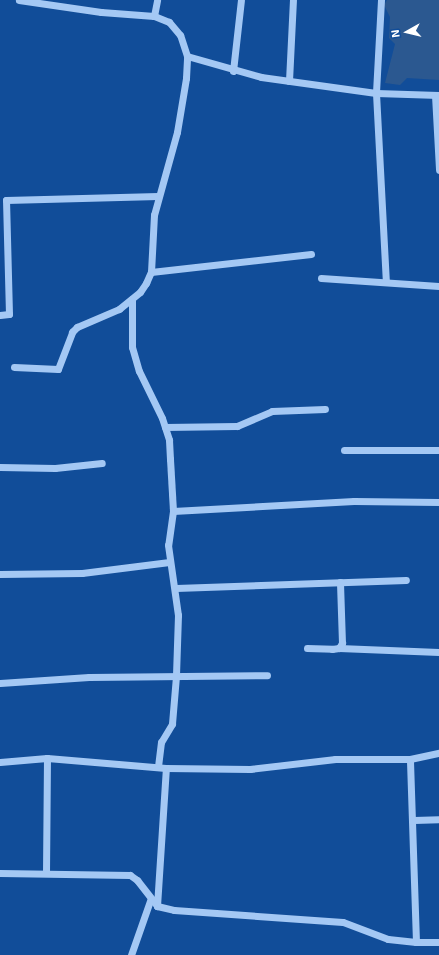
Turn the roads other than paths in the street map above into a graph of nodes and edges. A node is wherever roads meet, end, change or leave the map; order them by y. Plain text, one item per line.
1 (19, 0) edge
2 (157, 0) edge
3 (241, 0) edge
4 (292, 0) edge
5 (382, 0) edge
6 (154, 16) junction
7 (187, 56) junction
8 (233, 71) junction
9 (289, 81) junction
10 (376, 94) junction
11 (437, 95) edge
12 (439, 170) edge
13 (158, 196) junction
14 (311, 254) dead end
15 (151, 272) junction
16 (321, 278) dead end
17 (386, 282) junction
18 (439, 286) edge
19 (132, 299) junction
20 (0, 315) edge
21 (14, 366) dead end
22 (325, 409) dead end
23 (165, 428) junction
24 (344, 450) dead end
25 (439, 450) edge
26 (102, 463) dead end
27 (0, 468) edge
28 (439, 502) edge
29 (173, 511) junction
30 (170, 562) junction
31 (0, 574) edge
32 (406, 580) dead end
33 (340, 582) junction
34 (176, 588) junction
35 (307, 648) dead end
36 (339, 648) junction
37 (439, 652) edge
38 (267, 675) dead end
39 (176, 676) junction
40 (0, 683) edge
41 (439, 753) edge
42 (47, 758) junction
43 (410, 759) junction
44 (0, 762) edge
45 (158, 767) junction
46 (166, 768) junction
47 (439, 819) edge
48 (414, 820) junction
49 (46, 872) junction
50 (0, 873) edge
51 (151, 898) junction
52 (157, 906) junction
53 (416, 942) junction
54 (439, 942) edge
55 (131, 955) edge

1 - 6 street
2 - 6 street
3 - 8 street
4 - 9 street
5 - 10 street
6 - 7 street
7 - 8 street
7 - 13 street
8 - 9 street
9 - 10 street
10 - 11 street
10 - 17 street
11 - 12 street
13 - 15 street
13 - 20 street
14 - 15 street
15 - 19 street
16 - 17 street
17 - 18 street
19 - 21 street
19 - 23 street
22 - 23 street
23 - 29 street
24 - 25 street
26 - 27 street
28 - 29 street
29 - 30 street
30 - 31 street
30 - 34 street
32 - 33 street
33 - 34 street
33 - 36 street
34 - 39 street
35 - 36 street
36 - 37 street
38 - 39 street
39 - 40 street
39 - 45 street
41 - 43 street
42 - 44 street
42 - 45 street
42 - 49 street
43 - 46 street
43 - 48 street
45 - 46 street
46 - 52 street
47 - 48 street
48 - 53 street
49 - 50 street
49 - 51 street
51 - 52 street
51 - 55 street
52 - 53 street
53 - 54 street

